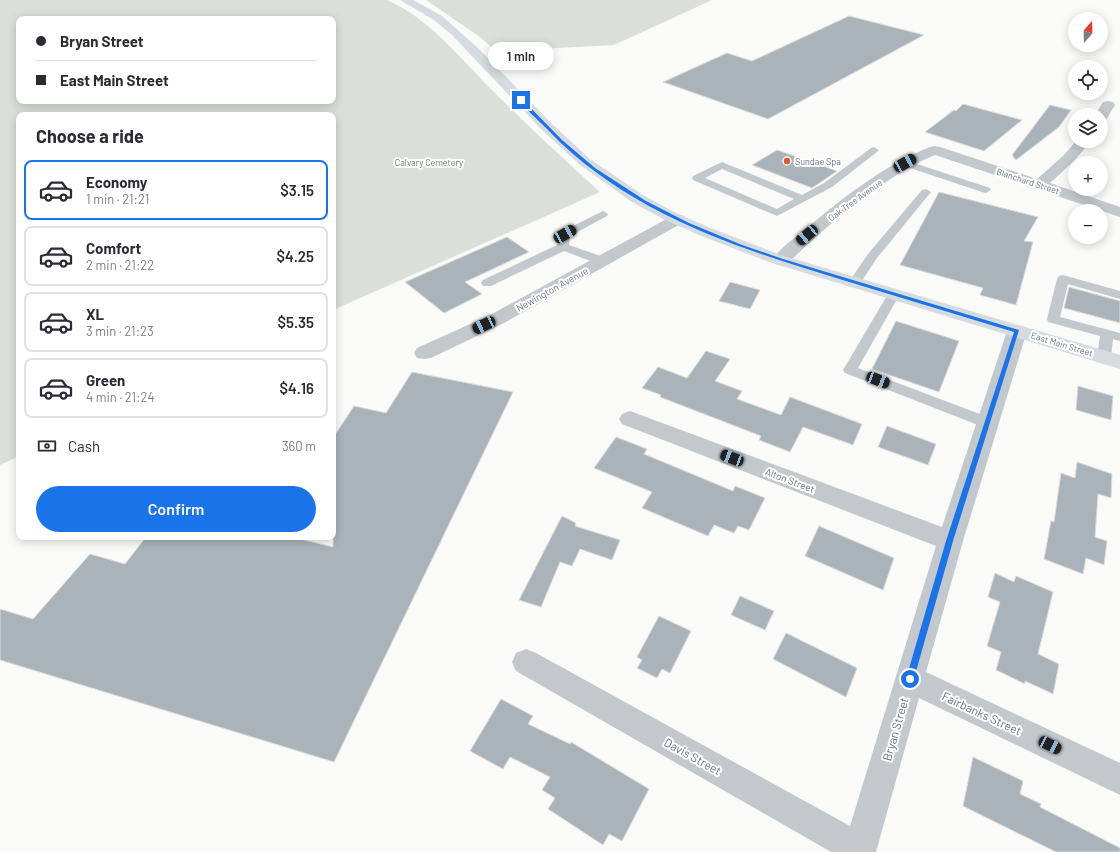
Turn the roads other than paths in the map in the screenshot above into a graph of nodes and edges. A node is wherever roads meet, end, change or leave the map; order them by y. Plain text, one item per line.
1 (405, 0) edge
2 (1108, 105) dead end
3 (1106, 108) edge
4 (1078, 148) edge
5 (874, 150) dead end
6 (935, 150) joint
7 (905, 163) junction
8 (1038, 185) junction
9 (986, 190) dead end
10 (926, 192) dead end
11 (803, 199) junction
12 (1120, 212) edge
13 (603, 214) dead end
14 (678, 219) junction
15 (563, 247) junction
16 (781, 260) junction
17 (602, 261) junction
18 (855, 282) junction
19 (487, 283) dead end
20 (894, 294) junction
21 (1120, 295) edge
22 (1017, 331) junction
23 (1114, 335) edge
24 (424, 353) dead end
25 (1112, 359) edge
26 (630, 419) dead end
27 (988, 422) junction
28 (950, 541) junction
29 (526, 662) dead end
30 (910, 679) junction
31 (1120, 779) edge
32 (859, 851) edge

1 - 14 main road, East Main Street
2 - 3 street
4 - 8 street
5 - 11 lane
6 - 7 street, Oak Tree Avenue
6 - 8 street, Blanchard Street
7 - 9 lane
7 - 16 street, Oak Tree Avenue
8 - 12 street, Blanchard Street
10 - 18 lane
11 - 11 lane
13 - 15 lane
14 - 16 main road, East Main Street
14 - 17 street, Newington Avenue
15 - 17 lane
15 - 19 lane
16 - 18 main road, East Main Street
17 - 24 street, Newington Avenue
18 - 20 main road, East Main Street
20 - 22 main road, East Main Street
20 - 27 lane
21 - 23 lane
22 - 25 main road, East Main Street
22 - 27 street, Bryan Street
23 - 25 lane
26 - 28 street, Alton Street
27 - 28 street, Bryan Street
28 - 30 street, Bryan Street
29 - 32 street, Davis Street
30 - 31 street, Fairbanks Street
30 - 32 street, Bryan Street

